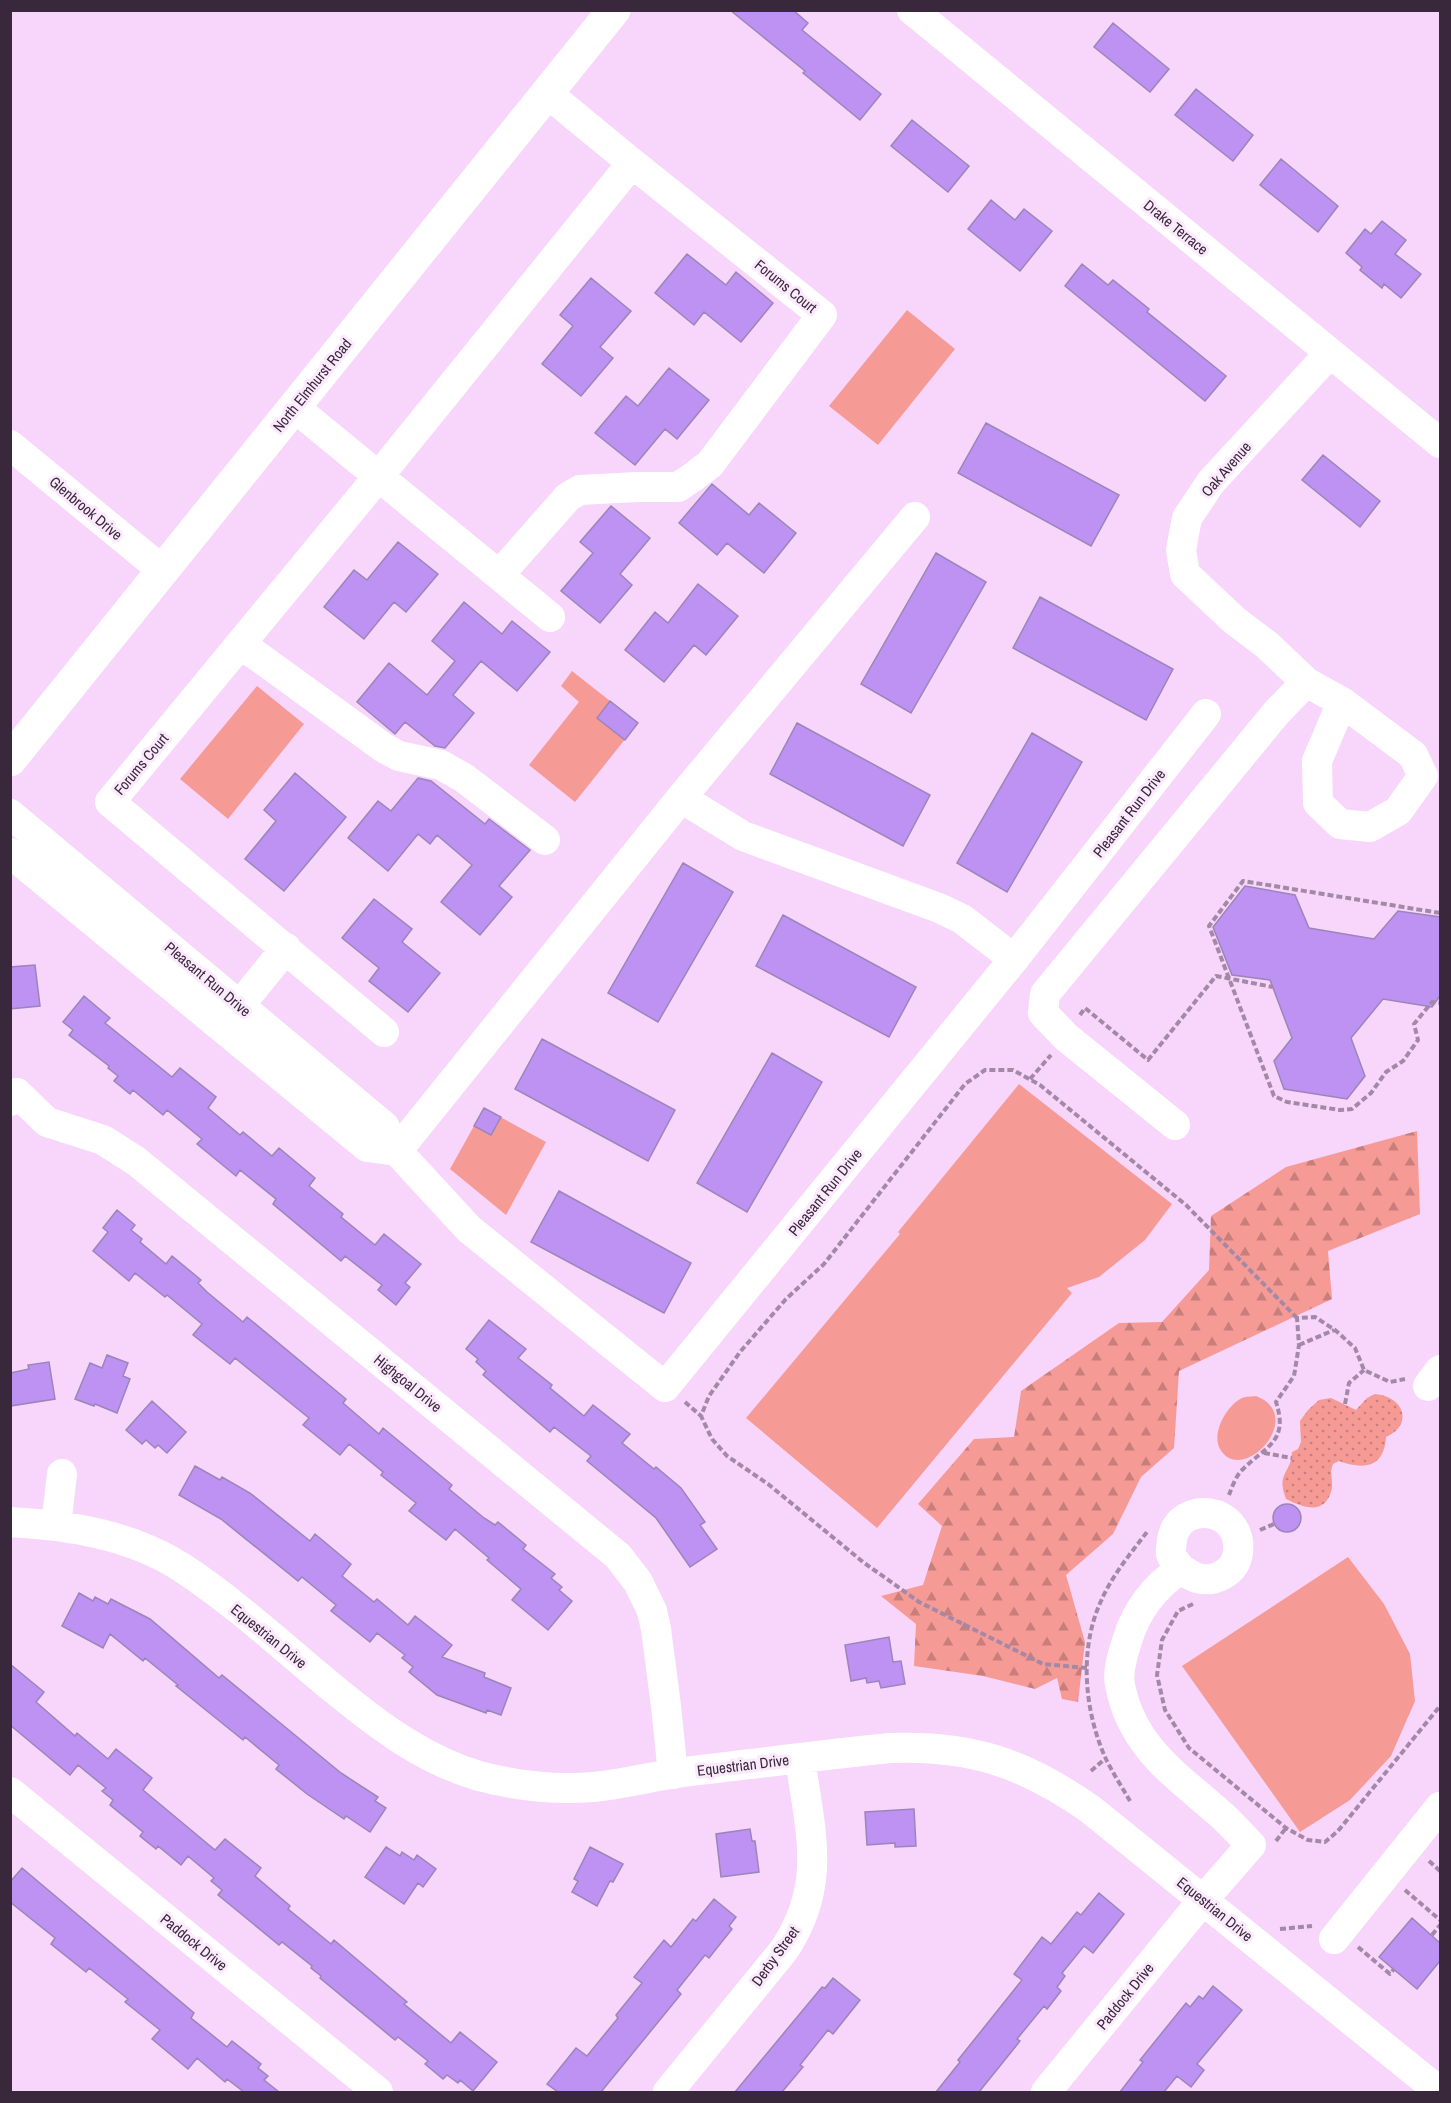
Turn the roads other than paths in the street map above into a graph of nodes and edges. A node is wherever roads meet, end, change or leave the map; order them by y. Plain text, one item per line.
1 (614, 10) edge
2 (912, 10) edge
3 (547, 93) junction
4 (632, 163) junction
5 (1330, 353) junction
6 (294, 407) junction
7 (1440, 443) edge
8 (10, 445) edge
9 (378, 477) junction
10 (915, 516) dead end
11 (162, 570) junction
12 (499, 575) junction
13 (550, 617) dead end
14 (241, 644) junction
15 (1306, 682) junction
16 (1342, 702) dead end
17 (1206, 714) dead end
18 (10, 760) edge
19 (681, 798) junction
20 (10, 814) edge
21 (545, 840) dead end
22 (10, 853) edge
23 (286, 948) junction
24 (1014, 959) junction
25 (240, 1005) junction
26 (384, 1032) dead end
27 (10, 1101) edge
28 (1175, 1125) dead end
29 (396, 1151) junction
30 (62, 1473) dead end
31 (10, 1522) edge
32 (56, 1526) junction
33 (1181, 1569) dead end
34 (800, 1758) junction
35 (673, 1774) junction
36 (10, 1792) edge
37 (1440, 1807) edge
38 (1203, 1900) junction
39 (1337, 1936) road end
40 (378, 2092) edge
41 (668, 2092) edge
42 (1046, 2092) edge
43 (1440, 2092) edge

1 - 3 main road, North Elmhurst Road
2 - 5 street, Drake Terrace
3 - 4 street, Forums Court
3 - 6 main road, North Elmhurst Road
4 - 9 street, Forums Court
4 - 12 street, Forums Court
5 - 7 street, Drake Terrace
5 - 15 street, Oak Avenue
6 - 9 street
6 - 11 main road, North Elmhurst Road
8 - 11 street, Glenbrook Drive
9 - 12 street
9 - 14 street, Forums Court
10 - 19 street
11 - 18 main road, North Elmhurst Road
12 - 13 street
14 - 21 street
14 - 23 street, Forums Court
15 - 16 street, Oak Avenue
15 - 28 street
17 - 24 street, Pleasant Run Drive
19 - 24 street
19 - 29 street
20 - 25 street, Pleasant Run Drive
22 - 29 street, Pleasant Run Drive
23 - 25 street
23 - 26 street, Forums Court
24 - 29 street, Pleasant Run Drive
25 - 29 street, Pleasant Run Drive
27 - 35 street, Highgoal Drive
30 - 32 street
31 - 32 street, Equestrian Drive
32 - 35 street, Equestrian Drive
33 - 38 street, Paddock Drive
34 - 35 street, Equestrian Drive
34 - 38 street, Equestrian Drive
34 - 41 street, Derby Street
36 - 40 street, Paddock Drive
37 - 39 street
38 - 42 street, Paddock Drive
38 - 43 street, Equestrian Drive

